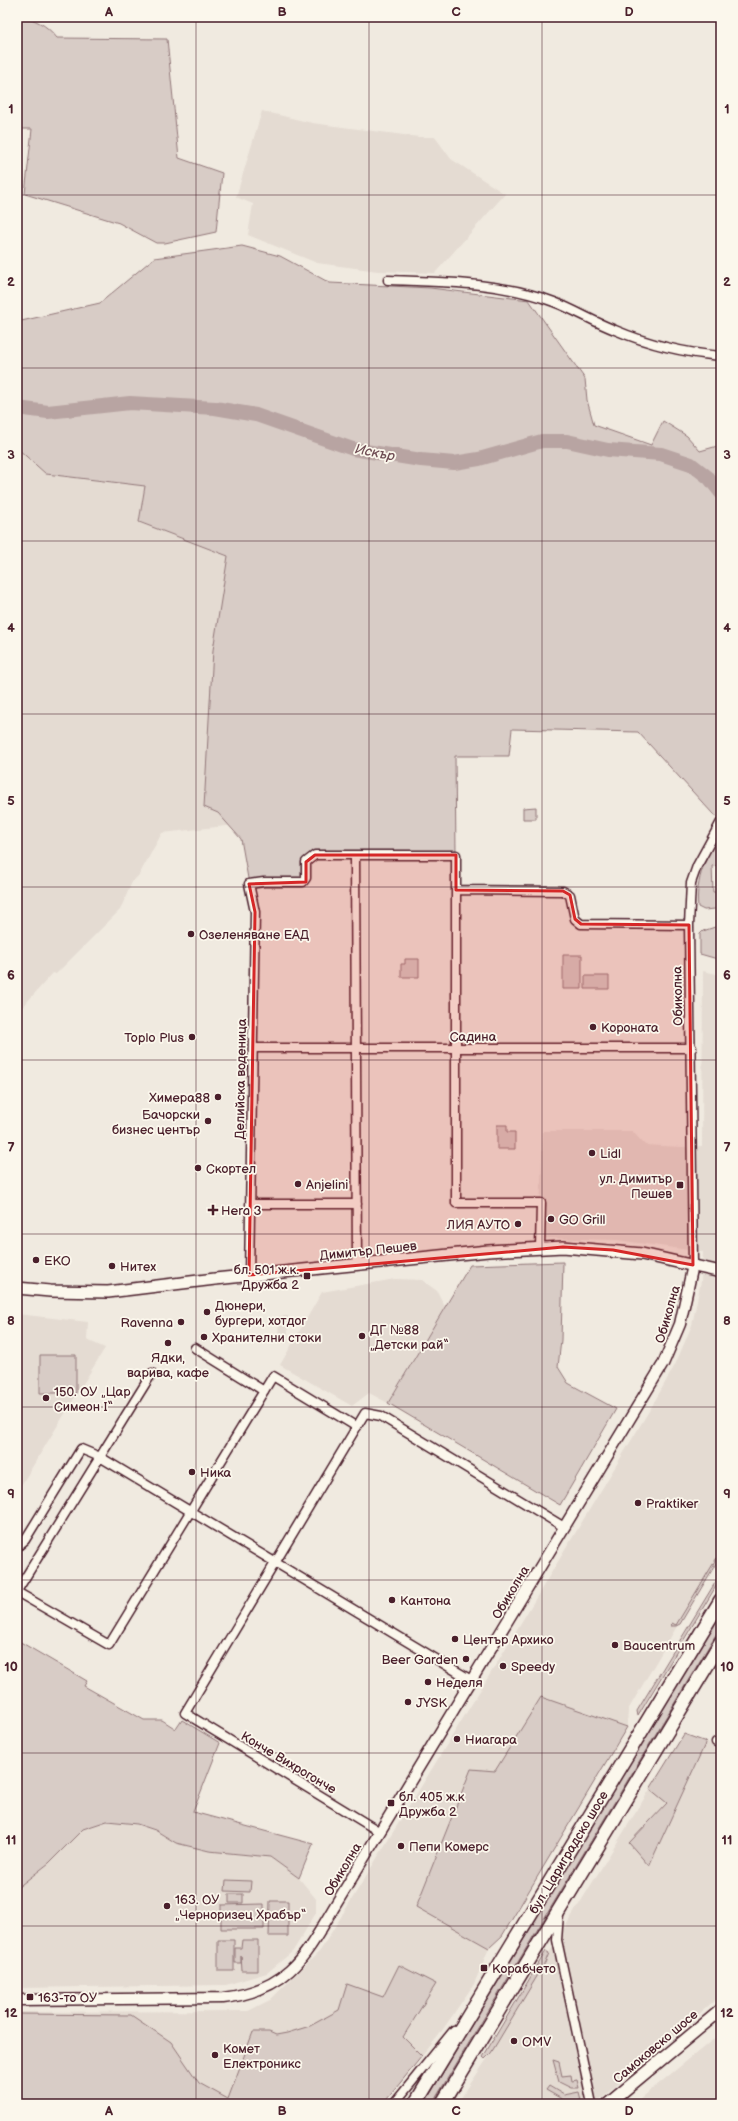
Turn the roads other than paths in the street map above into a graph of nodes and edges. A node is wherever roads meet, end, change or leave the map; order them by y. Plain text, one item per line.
1 (388, 280) dead end
2 (721, 356) edge
3 (721, 822) edge
4 (355, 855) junction
5 (456, 890) junction
6 (689, 925) junction
7 (254, 1048) junction
8 (356, 1048) junction
9 (456, 1048) junction
10 (692, 1048) junction
11 (250, 1204) junction
12 (357, 1204) junction
13 (540, 1248) junction
14 (357, 1265) junction
15 (692, 1265) junction
16 (721, 1272) edge
17 (249, 1276) junction
18 (17, 1288) edge
19 (195, 1348) dead end
20 (152, 1373) dead end
21 (264, 1391) junction
22 (357, 1427) junction
23 (100, 1456) junction
24 (191, 1511) junction
25 (564, 1527) junction
26 (17, 1547) edge
27 (276, 1562) junction
28 (17, 1592) edge
29 (721, 1600) edge
30 (721, 1642) edge
31 (472, 1680) junction
32 (380, 1832) junction
33 (559, 1910) junction
34 (483, 1995) junction
35 (17, 2000) edge
36 (721, 2010) edge
37 (394, 2104) edge
38 (415, 2104) edge
39 (442, 2104) edge
40 (592, 2104) edge
41 (608, 2104) edge

1 - 2 street
3 - 6 street, Обиколна
4 - 5 street
4 - 7 street, Делийска воденица
4 - 8 street
5 - 6 street
5 - 9 street
6 - 10 street, Обиколна
7 - 8 street, Садина
7 - 11 street, Делийска воденица
8 - 9 street, Садина
8 - 12 street
9 - 10 street, Садина
9 - 13 street
10 - 15 street, Обиколна
11 - 12 street
11 - 17 street, Делийска воденица
12 - 14 street
13 - 14 main road, Димитър Пешев
13 - 15 main road, Димитър Пешев
14 - 17 main road, Димитър Пешев
15 - 16 main road, Димитър Пешев
15 - 25 street, Обиколна
17 - 18 main road, Димитър Пешев
19 - 21 street
20 - 23 street
21 - 22 street
21 - 24 street
22 - 25 street
22 - 27 street
23 - 24 street
23 - 26 street
23 - 28 street
24 - 27 street
24 - 28 street
25 - 31 street, Обиколна
27 - 31 street
27 - 32 street, Конче Вихрогонче
29 - 34 highway, бул. Цариградско шосе
30 - 33 highway, бул. Цариградско шосе
31 - 32 street, Обиколна
32 - 35 street, Обиколна
33 - 39 highway, бул. Цариградско шосе
33 - 40 street
34 - 37 street
34 - 38 highway, бул. Цариградско шосе
36 - 41 main road, Самоковско шосе

